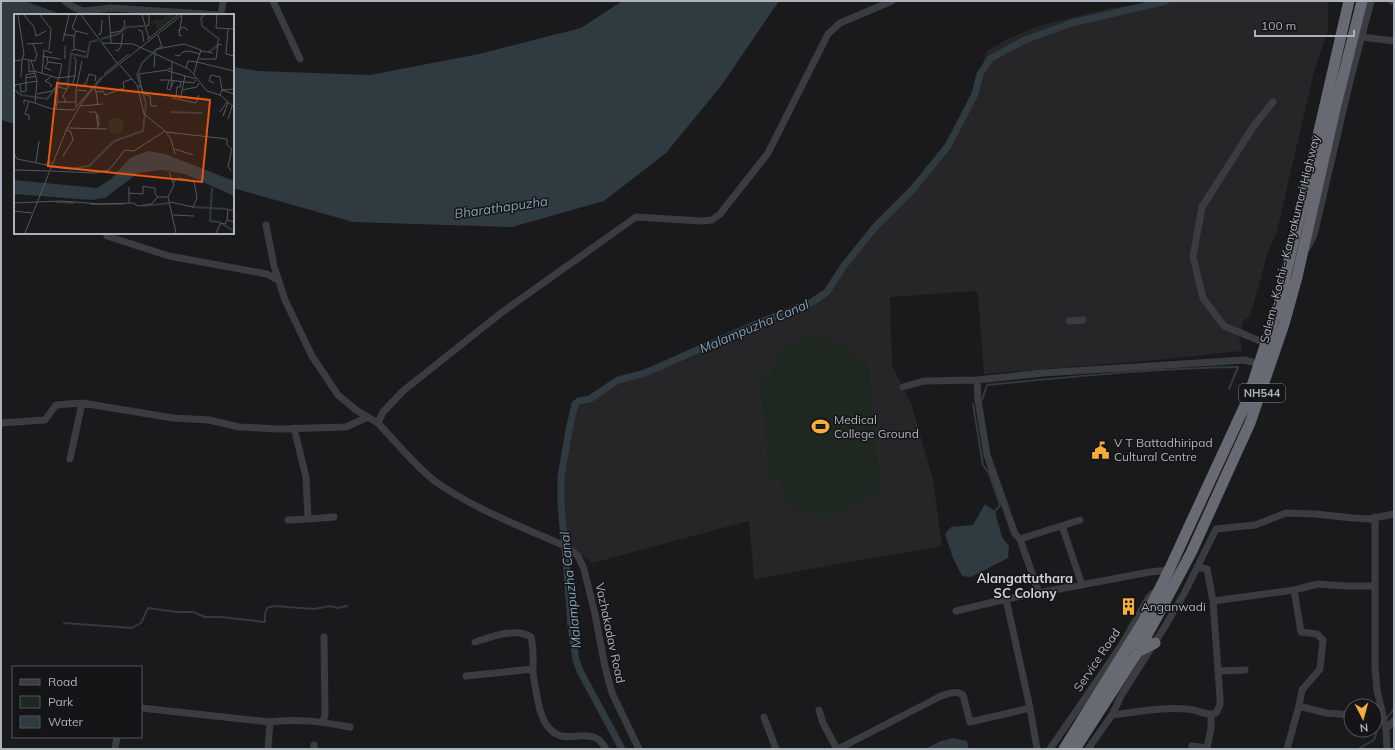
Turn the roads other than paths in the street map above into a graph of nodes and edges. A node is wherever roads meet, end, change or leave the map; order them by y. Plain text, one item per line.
1 (65, 1) edge
2 (223, 1) edge
3 (273, 1) edge
4 (892, 1) edge
5 (1349, 1) edge
6 (1366, 2) edge
7 (205, 14) edge
8 (220, 14) edge
9 (1362, 36) junction
10 (1394, 41) edge
11 (300, 59) dead end
12 (1273, 102) dead end
13 (266, 225) dead end
14 (107, 236) dead end
15 (1302, 257) junction
16 (279, 281) junction
17 (1069, 320) dead end
18 (1083, 320) dead end
19 (1266, 343) junction
20 (1277, 347) junction
21 (1260, 364) junction
22 (977, 380) junction
23 (903, 387) dead end
24 (82, 403) junction
25 (368, 417) junction
26 (1, 423) edge
27 (378, 423) junction
28 (294, 428) junction
29 (70, 459) dead end
30 (1394, 514) edge
31 (334, 517) dead end
32 (1375, 517) junction
33 (308, 518) junction
34 (288, 520) dead end
35 (1080, 520) dead end
36 (1062, 526) junction
37 (1020, 539) junction
38 (1197, 567) junction
39 (1170, 570) junction
40 (1162, 584) junction
41 (1082, 585) junction
42 (1375, 586) junction
43 (1294, 590) junction
44 (1039, 593) junction
45 (1006, 599) junction
46 (1213, 601) junction
47 (956, 611) dead end
48 (324, 638) dead end
49 (475, 642) dead end
50 (1155, 642) junction
51 (1137, 652) junction
52 (533, 670) junction
53 (1245, 670) dead end
54 (1124, 671) junction
55 (1218, 671) junction
56 (466, 676) dead end
57 (1122, 694) junction
58 (1378, 698) edge
59 (1299, 706) junction
60 (142, 708) edge
61 (1030, 708) junction
62 (819, 710) dead end
63 (1343, 714) edge
64 (1112, 715) junction
65 (1211, 715) junction
66 (764, 717) dead end
67 (1383, 721) edge
68 (1394, 721) edge
69 (270, 722) junction
70 (323, 722) junction
71 (350, 727) dead end
72 (1383, 728) edge
73 (117, 738) edge
74 (1211, 748) edge
75 (115, 749) edge
76 (268, 749) edge
77 (606, 749) edge
78 (639, 749) edge
79 (776, 749) edge
80 (837, 749) edge
81 (1037, 749) edge
82 (1050, 749) edge
83 (1064, 749) edge
84 (1075, 749) edge
85 (1088, 749) edge
86 (1192, 749) edge
87 (1287, 749) edge
88 (1386, 749) edge

1 - 7 street
2 - 8 street
3 - 11 street
4 - 27 street
5 - 19 highway, Salem - Kochi - Kanyakumari Highway / NH544
6 - 9 street
6 - 15 highway, Salem - Kochi - Kanyakumari Highway / NH544
9 - 10 street
9 - 15 street
12 - 19 street
13 - 16 street
14 - 16 street
15 - 20 highway, Salem - Kochi - Kanyakumari Highway / NH544
16 - 25 street
17 - 18 street
19 - 20 street
19 - 21 highway, Salem - Kochi - Kanyakumari Highway / NH544
20 - 51 highway, Salem - Kochi - Kanyakumari Highway / NH544
21 - 22 street
21 - 39 highway, Salem - Kochi - Kanyakumari Highway / NH544
22 - 23 street
22 - 37 street
24 - 26 street
24 - 28 street
24 - 29 street
25 - 27 street
25 - 28 street
27 - 78 street, Vazhakadav Road
28 - 33 street
30 - 32 street
31 - 33 street
32 - 38 street
32 - 42 street
33 - 34 street
35 - 36 street
36 - 37 street
36 - 41 street
37 - 44 street
38 - 46 street
38 - 50 street
39 - 40 highway, Salem - Kochi - Kanyakumari Highway / NH544
39 - 41 street
40 - 82 street, Service Road
40 - 83 highway, Salem - Kochi - Kanyakumari Highway / NH544
41 - 44 street
42 - 43 street
42 - 58 street
43 - 46 street
43 - 59 street
44 - 45 street
45 - 47 street
45 - 61 street
46 - 55 street
48 - 70 street
49 - 52 street
50 - 51 highway
50 - 57 street
51 - 54 highway, Salem - Kochi - Kanyakumari Highway / NH544
52 - 56 street
52 - 77 street
53 - 55 street
54 - 57 street
54 - 84 highway, Salem - Kochi - Kanyakumari Highway / NH544
55 - 65 street
57 - 64 street
59 - 63 street
59 - 87 street
60 - 69 street
61 - 80 street
61 - 81 street
62 - 80 street
64 - 65 street
64 - 85 street
65 - 74 street
66 - 79 street
67 - 68 street
69 - 70 street
69 - 76 street
70 - 71 street
72 - 88 street
73 - 75 street
74 - 86 street

